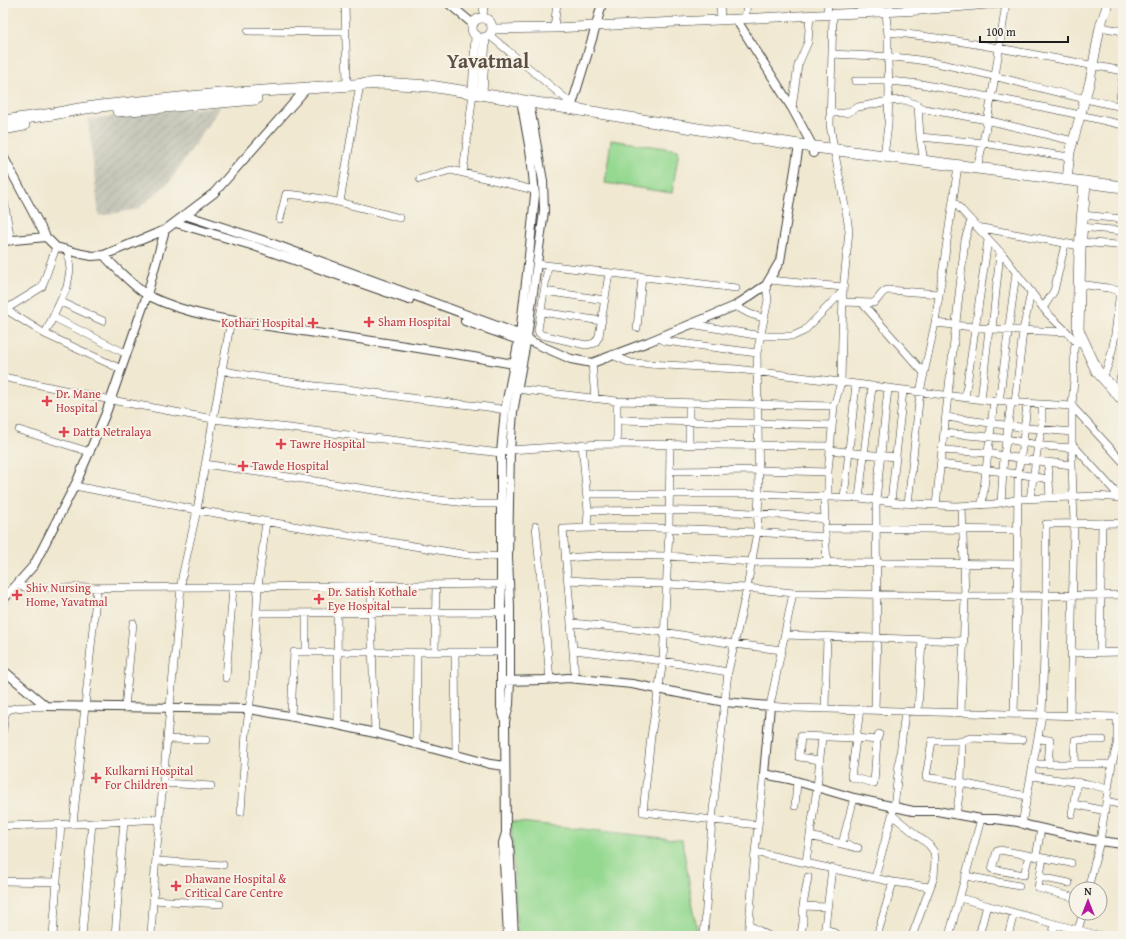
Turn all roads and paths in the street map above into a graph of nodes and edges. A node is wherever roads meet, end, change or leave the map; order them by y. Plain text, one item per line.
1 (345, 3) edge
2 (448, 3) edge
3 (484, 3) edge
4 (557, 3) edge
5 (602, 3) edge
6 (720, 3) edge
7 (747, 3) edge
8 (828, 3) edge
9 (999, 3) edge
10 (1006, 3) edge
11 (1108, 3) edge
12 (882, 9) edge
13 (830, 14) junction
14 (810, 15) junction
15 (483, 18) junction
16 (746, 18) junction
17 (736, 19) junction
18 (721, 20) junction
19 (474, 24) junction
20 (596, 26) junction
21 (1100, 27) junction
22 (554, 28) junction
23 (248, 31) dead end
24 (1123, 31) edge
25 (346, 32) junction
26 (888, 32) junction
27 (485, 34) junction
28 (999, 49) junction
29 (832, 54) junction
30 (888, 57) junction
31 (1093, 65) junction
32 (1123, 70) edge
33 (1123, 76) edge
34 (994, 77) junction
35 (855, 81) dead end
36 (889, 82) junction
37 (347, 85) junction
38 (359, 88) junction
39 (303, 92) junction
40 (476, 95) junction
41 (991, 97) junction
42 (1084, 99) junction
43 (888, 101) junction
44 (526, 105) junction
45 (918, 105) junction
46 (571, 106) junction
47 (1121, 107) edge
48 (792, 108) junction
49 (831, 113) junction
50 (1080, 115) junction
51 (987, 120) junction
52 (3, 121) edge
53 (1123, 125) edge
54 (3, 129) edge
55 (920, 137) junction
56 (1073, 141) junction
57 (983, 143) junction
58 (799, 148) junction
59 (813, 150) junction
60 (834, 153) junction
61 (3, 156) edge
62 (884, 156) junction
63 (1069, 157) junction
64 (924, 162) junction
65 (957, 169) junction
66 (977, 169) junction
67 (463, 173) junction
68 (420, 179) dead end
69 (1067, 180) junction
70 (1085, 185) junction
71 (1123, 187) edge
72 (534, 190) junction
73 (1123, 193) edge
74 (3, 195) edge
75 (953, 201) junction
76 (340, 202) junction
77 (185, 215) junction
78 (1082, 215) junction
79 (400, 218) dead end
80 (280, 219) dead end
81 (1123, 219) edge
82 (971, 220) junction
83 (176, 223) junction
84 (977, 227) junction
85 (1081, 227) junction
86 (165, 230) junction
87 (1123, 231) edge
88 (46, 237) junction
89 (988, 240) junction
90 (7, 241) edge
91 (1065, 244) junction
92 (1080, 244) junction
93 (1117, 245) dead end
94 (56, 247) junction
95 (68, 250) junction
96 (1000, 253) junction
97 (104, 255) junction
98 (537, 264) junction
99 (548, 266) junction
100 (609, 273) junction
101 (1016, 273) junction
102 (642, 277) junction
103 (360, 279) junction
104 (768, 283) junction
105 (1079, 284) junction
106 (736, 288) dead end
107 (843, 289) junction
108 (544, 291) junction
109 (1121, 291) edge
110 (1031, 292) junction
111 (939, 294) junction
112 (148, 295) junction
113 (605, 300) junction
114 (61, 302) junction
115 (843, 302) junction
116 (862, 303) junction
117 (735, 306) junction
118 (1043, 308) junction
119 (6, 311) edge
120 (541, 312) junction
121 (53, 317) junction
122 (763, 318) junction
123 (231, 320) junction
124 (103, 321) dead end
125 (602, 321) junction
126 (935, 323) junction
127 (691, 324) junction
128 (955, 325) junction
129 (975, 327) junction
130 (637, 328) dead end
131 (991, 329) junction
132 (1008, 330) junction
133 (1024, 331) junction
134 (1067, 332) junction
135 (45, 334) junction
136 (761, 336) junction
137 (659, 338) junction
138 (525, 339) junction
139 (1078, 339) junction
140 (757, 353) junction
141 (126, 354) junction
142 (612, 355) junction
143 (592, 362) junction
144 (518, 365) junction
145 (1123, 366) edge
146 (121, 369) junction
147 (221, 370) junction
148 (758, 372) junction
149 (924, 374) junction
150 (3, 377) edge
151 (1103, 377) junction
152 (841, 382) junction
153 (856, 384) junction
154 (872, 387) junction
155 (516, 389) junction
156 (888, 389) junction
157 (903, 390) junction
158 (920, 392) junction
159 (948, 396) junction
160 (1120, 396) edge
161 (965, 398) junction
162 (595, 399) junction
163 (111, 400) junction
164 (981, 400) junction
165 (617, 402) junction
166 (996, 402) junction
167 (689, 403) junction
168 (1013, 403) junction
169 (758, 404) junction
170 (1027, 404) junction
171 (1042, 405) junction
172 (834, 406) junction
173 (1072, 406) junction
174 (505, 410) junction
175 (946, 417) junction
176 (213, 419) junction
177 (617, 420) junction
178 (689, 422) junction
179 (758, 423) junction
180 (992, 423) junction
181 (832, 425) junction
182 (1009, 425) junction
183 (1024, 427) junction
184 (1042, 429) junction
185 (19, 430) dead end
186 (1072, 432) junction
187 (944, 433) junction
188 (990, 437) junction
189 (1007, 439) junction
190 (1023, 442) junction
191 (582, 444) junction
192 (617, 444) junction
193 (670, 444) junction
194 (689, 444) junction
195 (758, 445) junction
196 (1038, 445) junction
197 (1073, 447) junction
198 (830, 448) junction
199 (510, 450) junction
200 (942, 450) junction
201 (90, 452) junction
202 (848, 452) junction
203 (987, 453) junction
204 (501, 454) junction
205 (863, 454) junction
206 (880, 456) junction
207 (1004, 456) junction
208 (896, 457) junction
209 (1020, 459) junction
210 (1035, 461) junction
211 (1048, 462) junction
212 (1123, 462) edge
213 (205, 464) junction
214 (941, 464) junction
215 (1072, 465) junction
216 (670, 470) junction
217 (758, 470) junction
218 (986, 471) junction
219 (828, 472) junction
220 (1003, 472) junction
221 (1018, 474) junction
222 (1034, 476) junction
223 (1048, 479) junction
224 (75, 486) junction
225 (586, 494) junction
226 (670, 494) junction
227 (759, 494) junction
228 (826, 497) junction
229 (844, 498) junction
230 (859, 498) junction
231 (1050, 498) junction
232 (1074, 498) junction
233 (1121, 498) edge
234 (1018, 499) junction
235 (1030, 499) junction
236 (876, 500) junction
237 (891, 502) junction
238 (1001, 503) junction
239 (501, 504) junction
240 (908, 504) junction
241 (936, 505) junction
242 (982, 505) junction
243 (962, 506) junction
244 (197, 510) junction
245 (669, 510) junction
246 (588, 512) junction
247 (758, 514) junction
248 (825, 519) junction
249 (266, 521) junction
250 (1102, 523) junction
251 (1123, 523) edge
252 (1074, 524) junction
253 (536, 526) dead end
254 (587, 528) junction
255 (825, 528) junction
256 (669, 529) junction
257 (875, 529) junction
258 (963, 529) junction
259 (1018, 530) junction
260 (756, 532) junction
261 (825, 537) junction
262 (668, 556) junction
263 (504, 557) junction
264 (565, 558) junction
265 (752, 562) junction
266 (826, 562) junction
267 (876, 563) junction
268 (964, 563) junction
269 (1017, 564) junction
270 (568, 580) junction
271 (501, 584) junction
272 (667, 584) junction
273 (16, 585) junction
274 (371, 585) junction
275 (436, 585) junction
276 (258, 587) junction
277 (97, 588) junction
278 (181, 588) junction
279 (233, 588) junction
280 (747, 588) junction
281 (793, 593) junction
282 (876, 595) junction
283 (1073, 595) junction
284 (1101, 595) junction
285 (1123, 595) edge
286 (965, 596) junction
287 (1017, 596) junction
288 (1046, 596) junction
289 (3, 600) edge
290 (501, 612) junction
291 (510, 612) junction
292 (257, 613) junction
293 (306, 613) junction
294 (338, 613) junction
295 (371, 613) junction
296 (435, 613) junction
297 (133, 623) dead end
298 (572, 623) junction
299 (664, 632) junction
300 (785, 635) junction
301 (827, 637) junction
302 (877, 638) junction
303 (922, 640) junction
304 (964, 641) junction
305 (734, 644) junction
306 (574, 650) junction
307 (782, 650) junction
308 (306, 652) junction
309 (338, 652) junction
310 (373, 652) junction
311 (417, 652) junction
312 (435, 652) junction
313 (455, 652) junction
314 (500, 652) junction
315 (1100, 652) junction
316 (1123, 652) edge
317 (1072, 653) junction
318 (663, 661) junction
319 (3, 670) edge
320 (728, 672) junction
321 (226, 678) dead end
322 (575, 679) junction
323 (510, 680) junction
324 (550, 680) junction
325 (501, 681) junction
326 (659, 690) junction
327 (725, 702) junction
328 (46, 706) junction
329 (770, 706) junction
330 (84, 707) junction
331 (125, 708) junction
332 (170, 708) junction
333 (825, 708) junction
334 (249, 709) junction
335 (860, 709) junction
336 (875, 709) junction
337 (905, 711) junction
338 (918, 711) junction
339 (961, 712) junction
340 (1014, 714) junction
341 (1042, 715) junction
342 (1070, 715) junction
343 (292, 717) junction
344 (505, 721) junction
345 (338, 725) junction
346 (3, 730) edge
347 (375, 733) junction
348 (822, 737) junction
349 (856, 738) junction
350 (167, 739) junction
351 (1038, 739) junction
352 (206, 740) dead end
353 (1022, 740) dead end
354 (1103, 740) dead end
355 (962, 741) junction
356 (416, 745) junction
357 (456, 756) junction
358 (820, 760) junction
359 (1033, 764) junction
360 (1048, 764) junction
361 (1074, 764) junction
362 (1112, 764) junction
363 (505, 766) junction
364 (764, 774) junction
365 (1031, 776) junction
366 (797, 782) junction
367 (1077, 782) junction
368 (163, 783) junction
369 (961, 783) junction
370 (211, 786) dead end
371 (817, 788) junction
372 (1108, 789) junction
373 (1027, 796) junction
374 (854, 798) junction
375 (1106, 800) junction
376 (1074, 804) junction
377 (1123, 804) edge
378 (795, 806) dead end
379 (893, 811) junction
380 (1105, 811) junction
381 (240, 812) dead end
382 (1072, 814) dead end
383 (956, 815) junction
384 (160, 819) junction
385 (981, 819) junction
386 (712, 820) junction
387 (124, 821) junction
388 (92, 823) junction
389 (61, 824) junction
390 (73, 824) junction
391 (1022, 824) junction
392 (758, 825) junction
393 (3, 826) edge
394 (1041, 829) junction
395 (506, 833) junction
396 (810, 836) junction
397 (1100, 841) junction
398 (842, 844) junction
399 (1123, 844) edge
400 (858, 848) dead end
401 (755, 852) junction
402 (1036, 856) junction
403 (156, 861) junction
404 (806, 862) junction
405 (1071, 863) dead end
406 (223, 865) dead end
407 (832, 868) junction
408 (966, 876) junction
409 (808, 877) dead end
410 (1040, 877) junction
411 (875, 878) junction
412 (3, 881) edge
413 (1090, 881) edge
414 (57, 882) junction
415 (893, 882) junction
416 (1068, 883) dead end
417 (1019, 886) dead end
418 (929, 887) junction
419 (1068, 896) edge
420 (960, 898) junction
421 (153, 900) junction
422 (220, 904) dead end
423 (988, 905) junction
424 (803, 906) junction
425 (827, 907) junction
426 (1014, 913) junction
427 (1080, 921) edge
428 (1055, 924) junction
429 (748, 925) junction
430 (825, 928) junction
431 (1078, 930) junction
432 (801, 934) dead end
433 (915, 935) edge
434 (53, 936) edge
435 (82, 936) edge
436 (114, 936) edge
437 (151, 936) edge
438 (508, 936) edge
439 (514, 936) edge
440 (704, 936) edge
441 (748, 936) edge
442 (769, 936) edge
443 (824, 936) edge
444 (840, 936) edge
445 (877, 936) edge
446 (949, 936) edge
447 (980, 936) edge
448 (1008, 936) edge
449 (1052, 936) edge
450 (1101, 936) edge

1 - 25 street
2 - 19 street
3 - 15 street
4 - 22 street
5 - 20 street
6 - 18 street
7 - 16 street
8 - 13 street
9 - 12 main road
10 - 28 street
11 - 21 main road
12 - 13 main road
12 - 26 street
13 - 14 main road
13 - 29 street
14 - 16 main road
14 - 48 street
15 - 19 main road
15 - 27 main road
16 - 17 main road
17 - 18 main road
17 - 48 street
18 - 20 main road
19 - 27 main road
20 - 22 main road
20 - 46 street
21 - 24 street
21 - 31 main road
22 - 27 main road
23 - 25 street
25 - 37 street
26 - 28 street
26 - 30 street
27 - 40 main road
27 - 46 street
28 - 31 street
28 - 34 street
29 - 30 street
29 - 49 street
30 - 34 street
30 - 36 street
31 - 32 street
31 - 42 main road
33 - 47 street
34 - 41 street
34 - 42 street
35 - 36 street
36 - 41 street
36 - 43 street
37 - 38 main road
37 - 39 main road
38 - 39 main road
38 - 40 main road
38 - 76 street
39 - 52 main road
39 - 54 main road
39 - 77 street
40 - 44 main road
40 - 67 street
41 - 50 street
41 - 51 street
42 - 47 street
42 - 50 main road
43 - 45 street
43 - 49 street
43 - 62 street
44 - 46 main road
44 - 58 main road
44 - 72 street
44 - 98 street
45 - 51 street
45 - 55 street
46 - 58 main road
48 - 59 street
49 - 60 street
50 - 53 street
50 - 56 main road
51 - 56 street
51 - 57 street
55 - 57 street
55 - 64 street
56 - 63 main road
57 - 63 street
57 - 66 street
58 - 59 main road
58 - 104 street
59 - 60 main road
60 - 62 main road
60 - 65 main road
60 - 107 street
61 - 88 street
62 - 64 main road
63 - 69 main road
64 - 65 main road
65 - 66 main road
65 - 70 main road
65 - 75 street
66 - 69 main road
67 - 68 street
67 - 72 street
69 - 70 main road
70 - 71 main road
70 - 73 main road
70 - 78 main road
72 - 138 street
74 - 90 street
75 - 82 street
75 - 111 street
76 - 79 street
76 - 80 street
77 - 83 street
77 - 103 street
78 - 81 street
78 - 85 main road
82 - 84 street
82 - 128 street
83 - 86 street
83 - 103 street
84 - 89 street
84 - 91 street
85 - 87 street
85 - 92 main road
86 - 97 street
86 - 112 street
88 - 90 street
88 - 94 street
89 - 96 street
89 - 129 street
91 - 92 street
91 - 118 street
92 - 93 street
92 - 105 main road
94 - 95 street
94 - 119 street
95 - 97 street
95 - 114 street
96 - 101 street
96 - 131 street
97 - 112 street
98 - 99 street
98 - 138 street
99 - 100 street
99 - 108 street
100 - 102 street
100 - 113 street
101 - 110 street
101 - 132 street
102 - 106 street
102 - 130 street
103 - 138 street
104 - 107 street
104 - 117 street
104 - 122 street
105 - 109 street
105 - 139 main road
107 - 115 street
107 - 136 street
108 - 113 street
108 - 120 street
109 - 151 street
110 - 118 street
110 - 133 street
111 - 116 street
111 - 126 street
112 - 123 street
112 - 141 street
113 - 125 street
114 - 121 street
114 - 124 street
115 - 116 street
115 - 152 street
116 - 149 street
117 - 122 street
117 - 127 street
118 - 134 street
119 - 135 street
120 - 125 street
120 - 125 street
121 - 135 street
121 - 141 street
122 - 136 street
123 - 144 street
123 - 147 street
126 - 128 street
126 - 149 street
127 - 136 street
127 - 137 street
128 - 129 street
128 - 159 street
129 - 131 street
129 - 161 street
131 - 132 street
131 - 164 street
132 - 133 street
132 - 166 street
133 - 134 street
133 - 168 street
134 - 139 street
135 - 146 street
136 - 140 street
137 - 140 street
137 - 142 street
138 - 143 street
138 - 144 street
139 - 151 main road
139 - 173 street
140 - 148 street
141 - 146 street
142 - 143 street
142 - 148 street
143 - 162 street
144 - 155 street
144 - 174 street
145 - 160 street
146 - 163 street
147 - 174 street
147 - 176 street
148 - 152 street
148 - 169 street
149 - 158 street
150 - 163 street
151 - 160 main road
152 - 153 street
152 - 172 street
153 - 154 street
153 - 202 street
154 - 156 street
154 - 205 street
155 - 162 street
155 - 199 street
156 - 157 street
156 - 206 street
157 - 158 street
157 - 208 street
158 - 159 street
158 - 240 street
159 - 161 street
159 - 175 street
161 - 164 street
162 - 165 street
163 - 176 street
163 - 201 street
164 - 166 street
165 - 167 street
165 - 177 street
166 - 168 street
166 - 180 street
167 - 169 street
167 - 178 street
168 - 170 street
168 - 182 street
169 - 172 street
169 - 179 street
170 - 171 street
170 - 183 street
171 - 173 street
171 - 184 street
172 - 181 street
173 - 186 street
173 - 212 street
174 - 204 street
175 - 180 street
175 - 187 street
176 - 204 street
176 - 213 street
177 - 178 street
177 - 192 street
178 - 179 street
178 - 194 street
179 - 181 street
179 - 195 street
180 - 182 street
180 - 188 street
181 - 198 street
182 - 183 street
182 - 189 street
183 - 184 street
183 - 190 street
184 - 186 street
184 - 196 street
185 - 201 street
186 - 197 street
187 - 188 street
187 - 200 street
188 - 189 street
188 - 203 street
189 - 190 street
189 - 207 street
190 - 196 street
190 - 209 street
191 - 192 street
191 - 199 street
191 - 225 street
192 - 193 street
193 - 194 street
193 - 216 street
194 - 195 street
195 - 198 street
195 - 217 street
196 - 197 street
196 - 210 street
197 - 215 street
197 - 233 street
198 - 202 street
198 - 219 street
199 - 204 street
199 - 263 street
200 - 203 street
200 - 214 street
201 - 224 street
202 - 205 street
202 - 229 street
203 - 207 street
203 - 218 street
204 - 239 street
205 - 206 street
205 - 230 street
206 - 208 street
206 - 236 street
207 - 209 street
207 - 220 street
208 - 237 street
209 - 210 street
209 - 221 street
210 - 211 street
210 - 222 street
211 - 215 street
211 - 223 street
213 - 239 street
213 - 244 street
214 - 218 street
214 - 241 street
215 - 232 street
216 - 217 street
216 - 226 street
217 - 219 street
217 - 227 street
218 - 220 street
218 - 242 street
219 - 228 street
220 - 221 street
220 - 238 street
221 - 222 street
221 - 234 street
222 - 223 street
222 - 235 street
223 - 231 street
224 - 244 street
224 - 273 street
225 - 226 street
225 - 246 street
226 - 227 street
226 - 245 street
227 - 228 street
227 - 247 street
228 - 229 street
228 - 248 street
229 - 230 street
230 - 236 street
231 - 232 street
231 - 235 street
232 - 233 street
232 - 252 street
234 - 235 street
234 - 238 street
234 - 259 street
236 - 237 street
236 - 257 street
237 - 240 street
238 - 242 street
239 - 263 street
240 - 241 street
241 - 243 street
242 - 243 street
243 - 258 street
244 - 249 street
244 - 278 street
245 - 246 street
245 - 247 street
245 - 256 street
246 - 254 street
247 - 248 street
247 - 260 street
248 - 255 street
249 - 263 street
249 - 276 street
250 - 251 street
250 - 252 street
250 - 284 street
252 - 283 street
252 - 288 street
253 - 324 street
254 - 256 street
254 - 264 street
255 - 257 street
255 - 261 street
256 - 260 street
256 - 262 street
257 - 258 street
257 - 267 street
258 - 259 street
258 - 268 street
259 - 269 street
260 - 261 street
260 - 265 street
261 - 266 street
262 - 264 street
262 - 265 street
262 - 272 street
263 - 271 street
263 - 291 street
264 - 270 street
265 - 266 street
265 - 280 street
266 - 267 street
267 - 268 street
267 - 282 street
268 - 269 street
268 - 286 street
269 - 287 street
270 - 272 street
270 - 298 street
271 - 275 street
271 - 290 street
272 - 280 street
272 - 299 street
273 - 277 street
273 - 289 street
274 - 275 street
274 - 276 street
274 - 295 street
275 - 296 street
276 - 279 street
276 - 292 street
277 - 278 street
277 - 330 street
278 - 279 street
278 - 332 street
279 - 321 street
280 - 281 street
280 - 305 street
281 - 282 street
281 - 300 street
282 - 286 street
282 - 302 street
283 - 284 street
283 - 288 street
283 - 317 street
284 - 285 street
284 - 315 street
286 - 287 street
286 - 304 street
287 - 288 street
287 - 340 street
288 - 341 street
290 - 291 street
290 - 296 street
290 - 314 street
291 - 323 street
292 - 293 street
292 - 334 street
293 - 294 street
293 - 308 street
294 - 295 street
294 - 309 street
295 - 296 street
295 - 310 street
296 - 312 street
297 - 331 street
298 - 299 street
298 - 306 street
299 - 305 street
299 - 318 street
300 - 301 street
300 - 307 street
301 - 302 street
301 - 333 street
302 - 303 street
302 - 336 street
303 - 304 street
303 - 338 street
304 - 339 street
305 - 307 street
305 - 320 street
306 - 318 street
306 - 322 street
307 - 329 street
308 - 309 street
308 - 343 street
309 - 310 street
309 - 345 street
310 - 311 street
310 - 347 street
311 - 312 street
311 - 356 street
312 - 313 street
313 - 314 street
313 - 357 street
314 - 325 street
315 - 316 street
315 - 317 street
317 - 342 street
318 - 320 street
318 - 326 street
319 - 328 street
320 - 327 street
322 - 324 street
322 - 326 street
323 - 324 street
323 - 325 street
323 - 344 street
325 - 344 street
326 - 327 street
326 - 386 street
327 - 329 street
327 - 386 street
328 - 330 street
328 - 346 street
329 - 333 street
329 - 364 street
330 - 331 street
330 - 390 street
331 - 332 street
332 - 334 street
332 - 350 street
333 - 335 street
334 - 343 street
334 - 381 street
335 - 336 street
335 - 349 street
336 - 337 street
337 - 338 street
337 - 379 street
338 - 339 street
339 - 340 street
340 - 341 street
341 - 342 street
341 - 351 street
342 - 362 street
343 - 345 street
344 - 363 street
345 - 347 street
347 - 356 street
348 - 349 street
348 - 358 street
348 - 358 street
349 - 349 street
350 - 352 street
350 - 368 street
351 - 359 street
351 - 360 street
353 - 355 street
354 - 361 street
355 - 369 street
355 - 369 street
356 - 357 street
357 - 363 street
358 - 371 street
359 - 360 street
359 - 365 street
360 - 361 street
361 - 362 street
362 - 372 street
363 - 395 street
364 - 366 street
364 - 392 street
365 - 367 street
365 - 373 street
366 - 371 street
366 - 378 street
367 - 372 street
367 - 376 street
368 - 370 street
368 - 384 street
369 - 373 street
369 - 383 street
371 - 374 street
371 - 396 street
372 - 375 street
373 - 391 street
374 - 379 street
374 - 398 street
375 - 377 street
375 - 380 street
376 - 380 street
376 - 382 street
379 - 383 street
379 - 411 street
379 - 418 street
380 - 397 street
383 - 385 street
384 - 387 street
384 - 403 street
385 - 391 street
385 - 408 street
386 - 392 street
386 - 440 street
387 - 388 street
387 - 436 street
388 - 390 street
388 - 435 street
389 - 390 street
389 - 393 street
389 - 414 street
391 - 394 street
392 - 401 street
394 - 397 street
394 - 402 street
395 - 438 street
395 - 439 street
396 - 398 street
396 - 404 street
397 - 399 street
397 - 413 street
398 - 400 street
401 - 404 street
401 - 429 street
402 - 402 street
402 - 405 street
402 - 410 street
403 - 406 street
403 - 421 street
404 - 407 street
407 - 411 street
407 - 425 street
408 - 417 street
408 - 420 street
409 - 424 street
410 - 416 street
410 - 419 street
411 - 415 street
412 - 414 street
414 - 434 street
415 - 418 street
415 - 445 street
418 - 433 street
420 - 423 street
420 - 446 street
421 - 422 street
421 - 437 street
423 - 426 street
423 - 447 street
424 - 425 street
424 - 432 street
425 - 430 street
426 - 428 street
426 - 448 street
427 - 431 street
428 - 431 street
428 - 449 street
429 - 441 street
429 - 442 street
430 - 443 street
430 - 444 street
431 - 450 street

